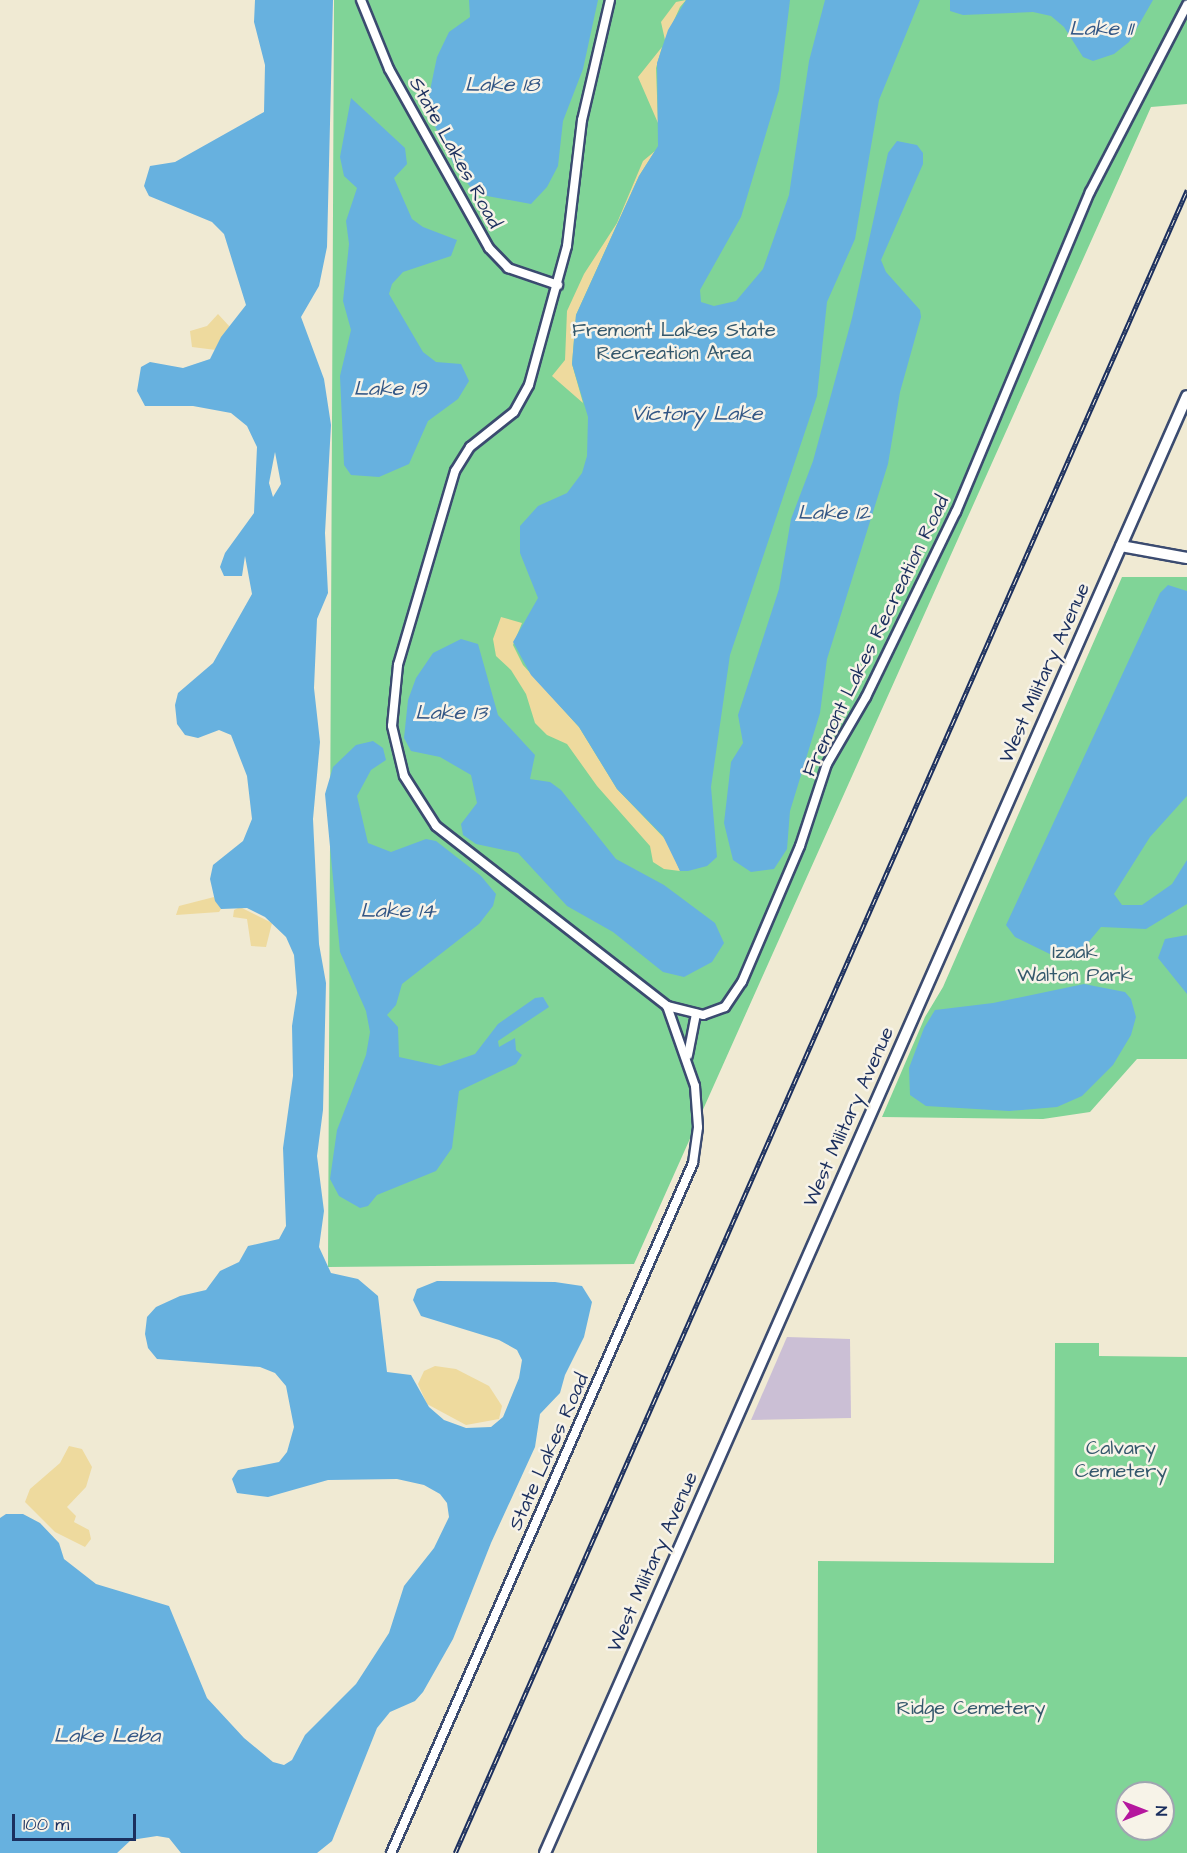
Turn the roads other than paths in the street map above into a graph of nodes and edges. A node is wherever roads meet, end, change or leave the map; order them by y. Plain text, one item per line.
1 (361, 0) edge
2 (610, 0) edge
3 (1187, 5) edge
4 (558, 285) junction
5 (1187, 396) edge
6 (1121, 546) junction
7 (1187, 558) edge
8 (667, 1006) junction
9 (696, 1014) junction
10 (688, 1057) junction
11 (392, 1853) edge
12 (545, 1853) edge

1 - 4 street, State Lakes Road
2 - 4 street
3 - 9 street, Fremont Lakes Recreation Road
4 - 8 street
5 - 6 main road, West Military Avenue
6 - 7 main road
6 - 12 main road, West Military Avenue
8 - 9 street
8 - 10 street, State Lakes Road
9 - 10 street, State Lakes Road
10 - 11 street, State Lakes Road

